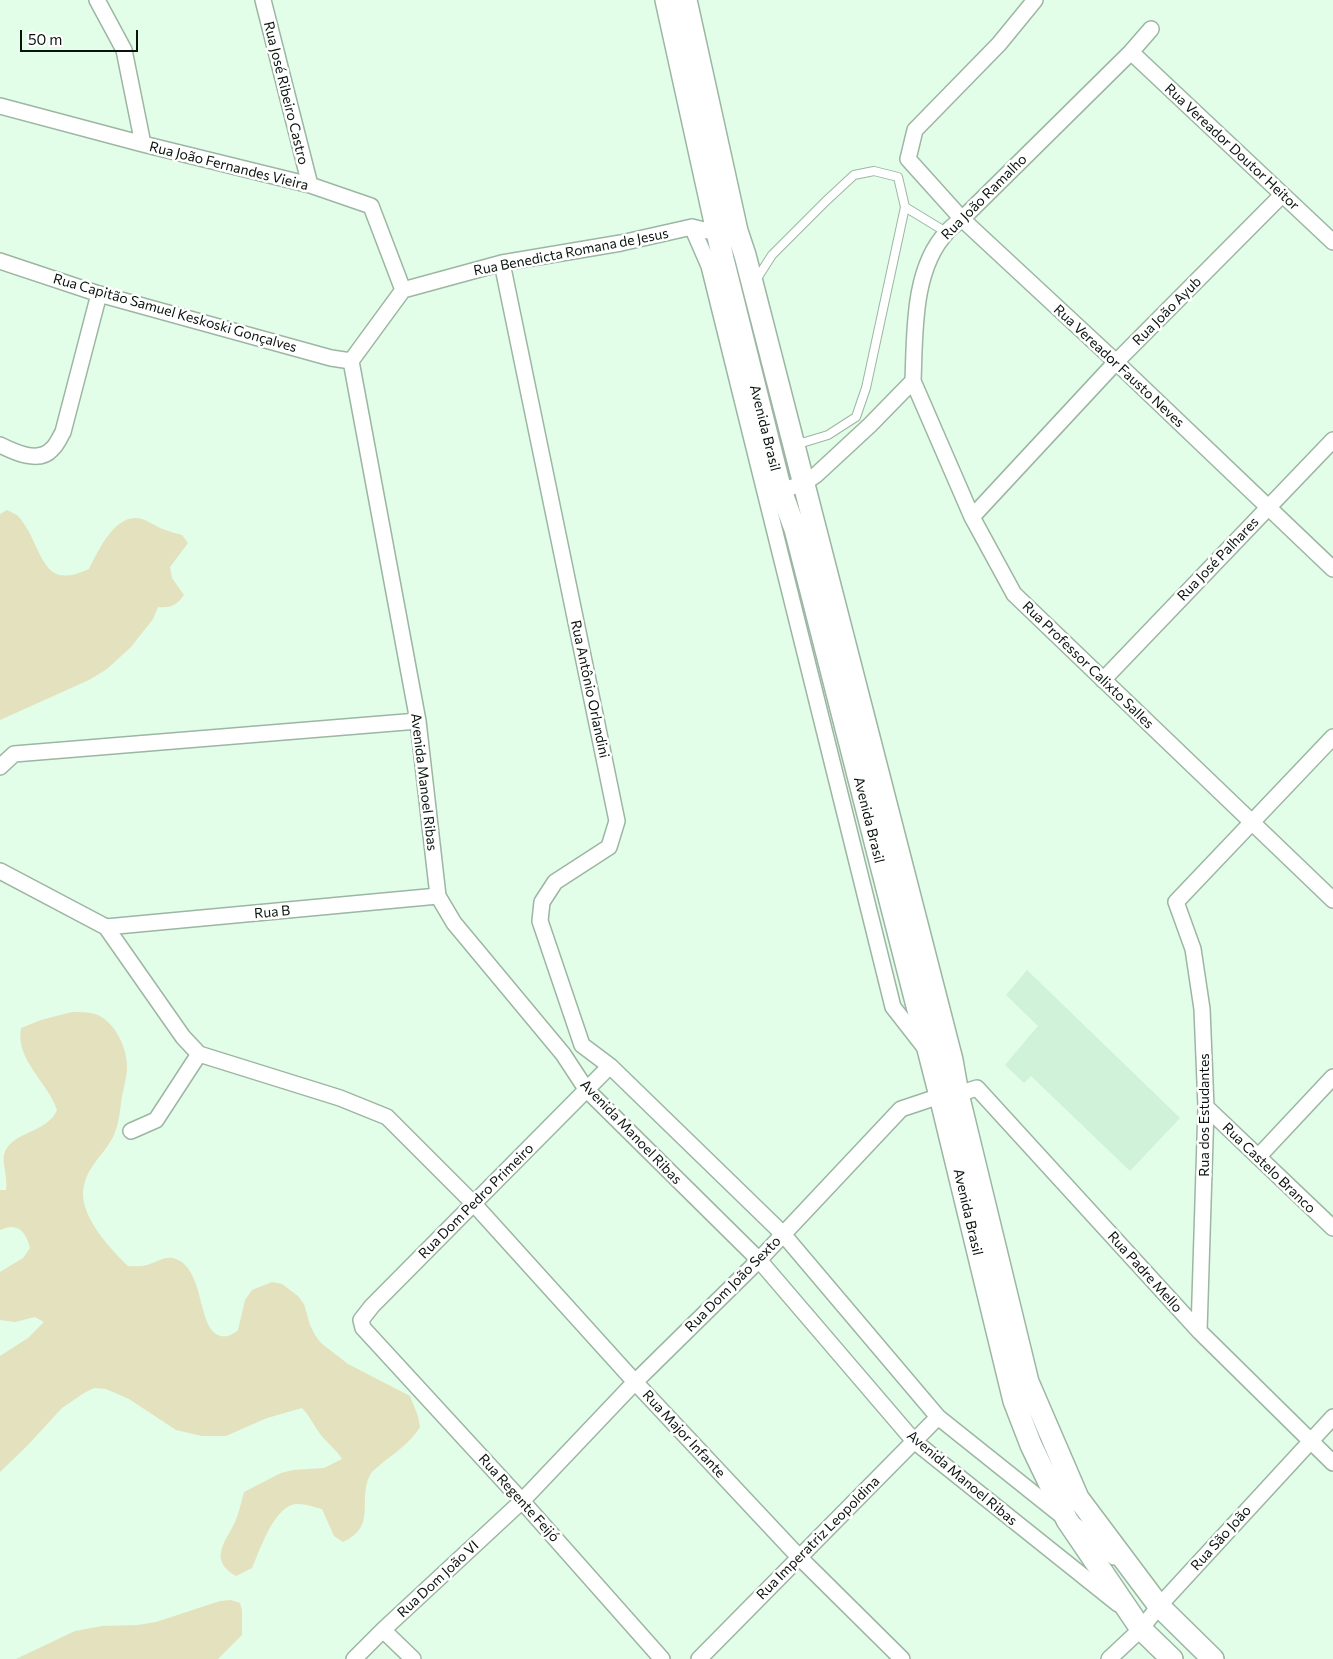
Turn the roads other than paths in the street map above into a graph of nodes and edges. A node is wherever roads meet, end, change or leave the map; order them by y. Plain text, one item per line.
1 (97, 0) edge
2 (262, 0) edge
3 (666, 0) edge
4 (686, 0) edge
5 (1035, 0) edge
6 (1151, 29) dead end
7 (1131, 52) junction
8 (0, 106) edge
9 (143, 144) junction
10 (310, 185) junction
11 (1282, 194) junction
12 (906, 207) junction
13 (962, 219) junction
14 (692, 227) junction
15 (737, 231) junction
16 (946, 232) junction
17 (716, 233) junction
18 (1333, 242) edge
19 (729, 259) junction
20 (0, 261) edge
21 (502, 263) junction
22 (403, 290) junction
23 (99, 294) junction
24 (351, 361) junction
25 (1116, 362) junction
26 (913, 381) junction
27 (1333, 440) edge
28 (793, 442) junction
29 (0, 445) edge
30 (804, 483) junction
31 (774, 496) junction
32 (1268, 507) junction
33 (972, 517) junction
34 (816, 528) junction
35 (795, 529) junction
36 (1333, 569) edge
37 (1103, 680) junction
38 (418, 721) junction
39 (1333, 737) edge
40 (0, 766) edge
41 (1252, 822) junction
42 (0, 871) edge
43 (438, 896) junction
44 (1333, 900) edge
45 (106, 927) junction
46 (582, 1045) junction
47 (928, 1051) junction
48 (199, 1054) junction
49 (563, 1054) junction
50 (952, 1060) junction
51 (610, 1066) junction
52 (1333, 1076) edge
53 (586, 1089) junction
54 (959, 1092) junction
55 (1206, 1108) junction
56 (131, 1131) dead end
57 (1258, 1157) junction
58 (474, 1204) junction
59 (1333, 1228) edge
60 (783, 1234) junction
61 (759, 1260) junction
62 (1199, 1331) junction
63 (373, 1339) joint
64 (635, 1382) junction
65 (938, 1417) junction
66 (1333, 1417) edge
67 (1310, 1440) junction
68 (914, 1441) junction
69 (1333, 1463) edge
70 (522, 1501) junction
71 (1067, 1520) junction
72 (800, 1557) junction
73 (1140, 1580) junction
74 (1159, 1606) junction
75 (1137, 1622) junction
76 (383, 1630) junction
77 (354, 1659) edge
78 (413, 1659) edge
79 (662, 1659) edge
80 (699, 1659) edge
81 (902, 1659) edge
82 (1109, 1659) edge
83 (1172, 1659) edge
84 (1213, 1659) edge

1 - 9 street
2 - 10 street, Rua José Ribeiro Castro
3 - 17 main road, Avenida Brasil
4 - 15 main road, Avenida Brasil
5 - 13 street, Rua Vereador Fausto Neves
6 - 7 street, Rua João Ramalho
7 - 11 street, Rua Vereador Doutor Heitor
7 - 13 street, Rua João Ramalho
8 - 9 street, Rua João Fernandes Vieira
9 - 10 street, Rua João Fernandes Vieira
10 - 22 street, Rua João Fernandes Vieira
11 - 18 street, Rua Vereador Doutor Heitor
11 - 25 street, Rua João Ayub
12 - 16 lane
12 - 19 lane
12 - 28 lane
13 - 16 street, Rua João Ramalho
13 - 25 street, Rua Vereador Fausto Neves
14 - 17 street, Rua Benedicta Romana de Jesus
14 - 19 street
14 - 21 street, Rua Benedicta Romana de Jesus
15 - 17 street, Rua Benedicta Romana de Jesus
15 - 19 main road, Avenida Brasil
16 - 26 street, Rua João Ramalho
17 - 19 main road, Avenida Brasil
19 - 28 main road, Avenida Brasil
19 - 31 main road, Avenida Brasil
20 - 23 street, Rua Capitão Samuel Keskoski Gonçalves
21 - 22 street, Rua Benedicta Romana de Jesus
21 - 46 street, Rua Antônio Orlandini
22 - 24 street
23 - 24 street, Rua Capitão Samuel Keskoski Gonçalves
23 - 29 street
24 - 38 street, Avenida Manoel Ribas
25 - 32 street, Rua Vereador Fausto Neves
25 - 33 street, Rua João Ayub
26 - 30 street
26 - 33 street, Rua Professor Calixto Salles
27 - 32 street, Rua José Palhares
28 - 30 main road, Avenida Brasil
30 - 31 street
30 - 34 main road, Avenida Brasil
31 - 35 main road, Avenida Brasil
31 - 47 street
32 - 36 street, Rua Vereador Fausto Neves
32 - 37 street, Rua José Palhares
33 - 37 street, Rua Professor Calixto Salles
34 - 35 main road
34 - 50 main road, Avenida Brasil
35 - 47 main road, Avenida Brasil
37 - 41 street, Rua Professor Calixto Salles
38 - 40 street
38 - 43 street, Avenida Manoel Ribas
39 - 41 street
41 - 44 street, Rua Professor Calixto Salles
41 - 55 street, Rua dos Estudantes
42 - 45 street
43 - 45 street, Rua B
43 - 49 street, Avenida Manoel Ribas
45 - 48 street
46 - 49 street
46 - 51 street
47 - 50 street
47 - 54 main road, Avenida Brasil
48 - 56 street
48 - 58 street, Rua Major Infante
49 - 53 street, Avenida Manoel Ribas
50 - 54 main road, Avenida Brasil
51 - 53 street, Rua Dom Pedro Primeiro
51 - 60 street
52 - 57 street
53 - 58 street, Rua Dom Pedro Primeiro
53 - 61 street, Avenida Manoel Ribas
54 - 60 street, Rua Dom João Sexto
54 - 62 street, Rua Padre Mello
54 - 71 main road, Avenida Brasil
54 - 73 main road, Avenida Brasil
55 - 57 street, Rua Castelo Branco
55 - 62 street, Rua dos Estudantes
57 - 59 street, Rua Castelo Branco
58 - 63 street, Rua Dom Pedro Primeiro
58 - 64 street, Rua Major Infante
60 - 61 street, Rua Dom João Sexto
60 - 65 street
61 - 64 street, Rua Dom João Sexto
61 - 68 street, Avenida Manoel Ribas
62 - 67 street, Rua Padre Mello
63 - 70 street, Rua Regente Feijó
64 - 70 street, Rua Dom João Sexto
64 - 72 street, Rua Major Infante
65 - 68 street, Rua Imperatriz Leopoldina
65 - 71 street
66 - 67 street, Rua São João
67 - 69 street, Rua Padre Mello
67 - 74 street, Rua São João
68 - 72 street, Rua Imperatriz Leopoldina
68 - 75 street, Avenida Manoel Ribas
70 - 76 street, Rua Dom João VI
70 - 79 street, Rua Regente Feijó
71 - 73 street
71 - 75 main road, Avenida Brasil
72 - 80 street, Rua Imperatriz Leopoldina
72 - 81 street, Rua Major Infante
73 - 74 main road
74 - 75 street, Rua São João
74 - 84 main road
75 - 82 street, Rua São João
75 - 83 main road, Avenida Manoel Ribas
76 - 77 street, Rua Dom João VI
76 - 78 street

